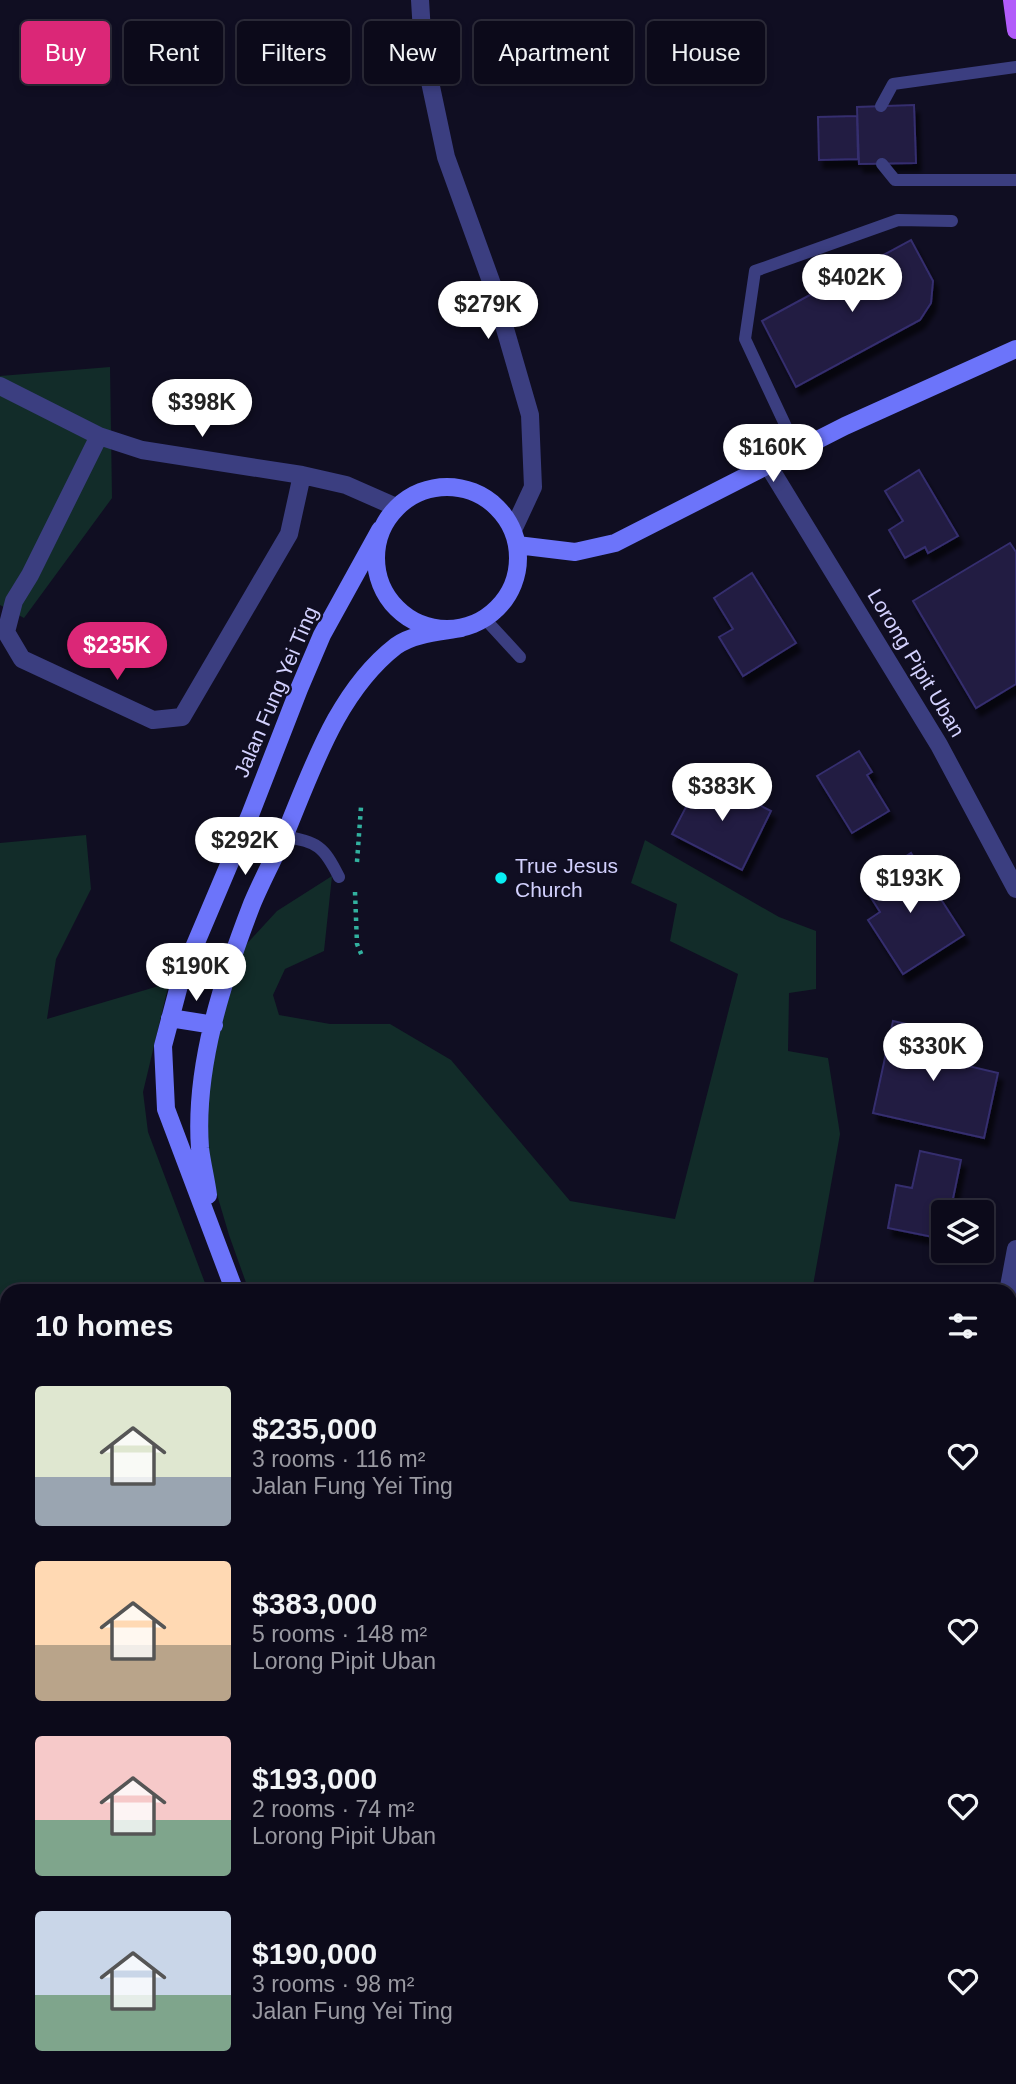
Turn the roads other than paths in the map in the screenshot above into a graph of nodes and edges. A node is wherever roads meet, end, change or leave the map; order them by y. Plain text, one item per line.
1 (420, 0) edge
2 (1012, 0) edge
3 (1016, 30) edge
4 (1016, 67) edge
5 (881, 106) dead end
6 (882, 164) dead end
7 (1016, 180) edge
8 (952, 221) dead end
9 (1016, 349) edge
10 (0, 386) edge
11 (99, 436) junction
12 (797, 450) junction
13 (768, 465) junction
14 (302, 475) junction
15 (396, 507) junction
16 (380, 530) junction
17 (515, 537) junction
18 (485, 619) junction
19 (463, 628) junction
20 (520, 657) dead end
21 (284, 836) junction
22 (339, 877) dead end
23 (1016, 889) edge
24 (170, 1018) junction
25 (214, 1025) junction
26 (214, 1233) junction
27 (1016, 1249) edge
28 (232, 1284) edge
29 (1009, 1284) edge

1 - 17 street
2 - 3 main road
4 - 5 lane
6 - 7 lane
8 - 12 lane
9 - 12 street
10 - 11 street
11 - 14 street
11 - 14 street
12 - 13 street
13 - 17 street
13 - 23 street, Lorong Pipit Uban
14 - 15 street
15 - 16 street
15 - 17 street
16 - 19 street
16 - 24 street, Jalan Fung Yei Ting
17 - 18 street
18 - 19 street
18 - 20 lane
19 - 21 street, Jalan Fung Yei Ting
21 - 22 lane
21 - 25 street, Jalan Fung Yei Ting
24 - 25 street
24 - 26 street, Jalan Fung Yei Ting
25 - 26 street, Jalan Fung Yei Ting
26 - 28 street, Jalan Fung Yei Ting
27 - 29 street

